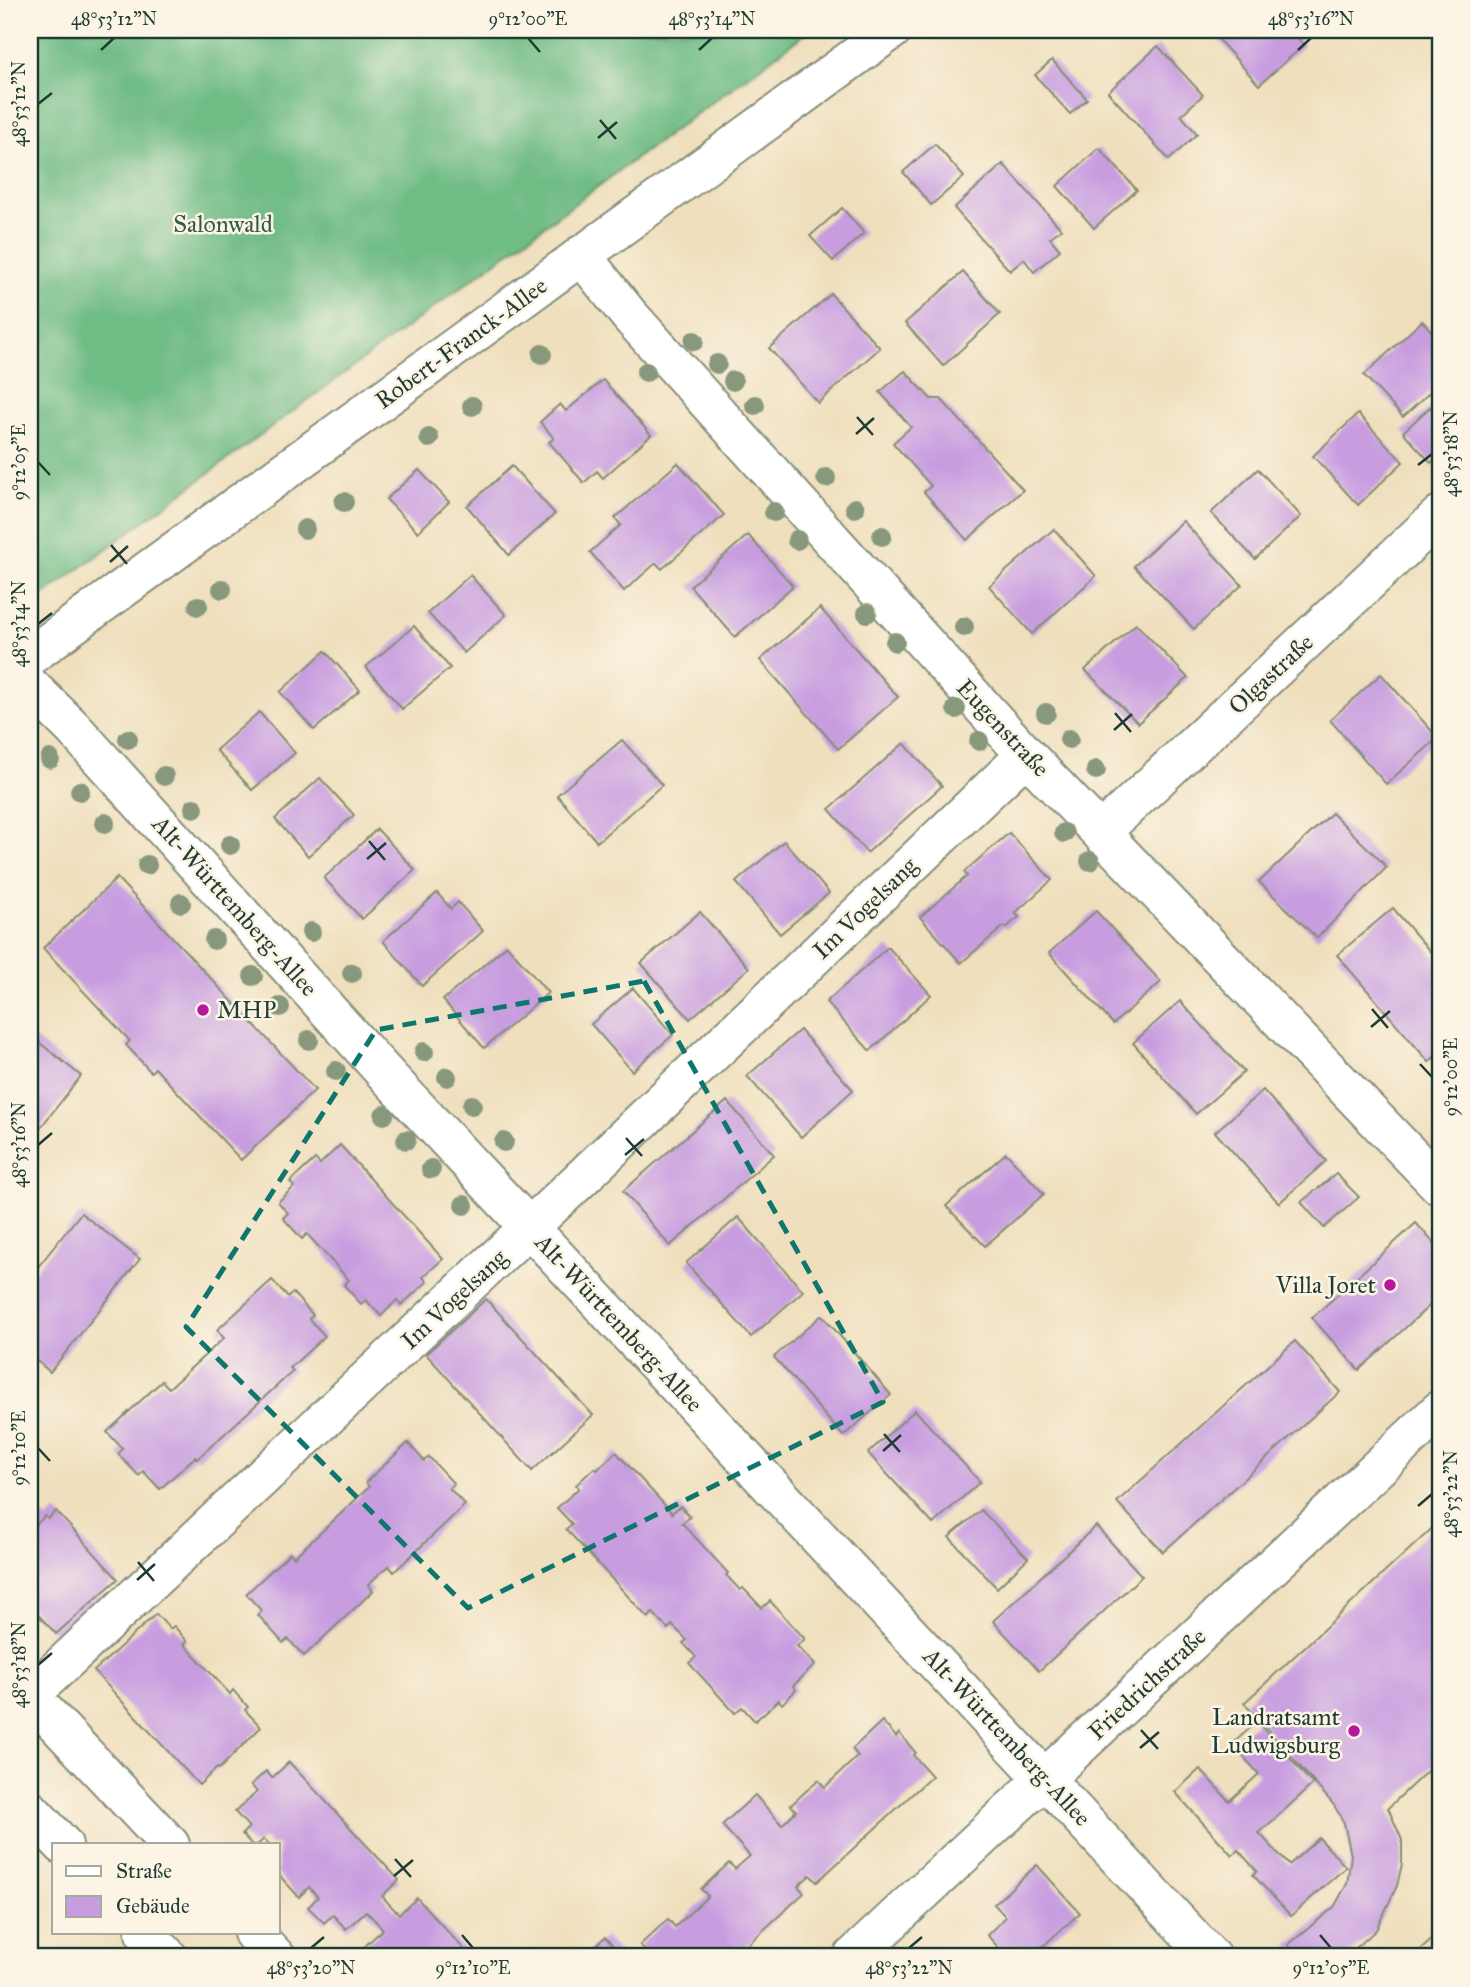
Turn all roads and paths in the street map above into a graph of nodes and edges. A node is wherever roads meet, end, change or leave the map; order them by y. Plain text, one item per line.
1 (892, 30) edge
2 (581, 256) junction
3 (1440, 515) edge
4 (30, 656) edge
5 (30, 686) edge
6 (1026, 755) junction
7 (1101, 832) junction
8 (1440, 1186) edge
9 (529, 1228) junction
10 (1440, 1410) edge
11 (30, 1695) edge
12 (1046, 1778) junction
13 (30, 1810) edge
14 (61, 1843) edge
15 (168, 1843) edge
16 (146, 1934) edge
17 (254, 1934) edge
18 (168, 1957) edge
19 (276, 1957) edge
20 (853, 1957) edge
21 (1211, 1957) edge

1 - 2 street, Robert-Franck-Allee
2 - 4 street, Robert-Franck-Allee
2 - 6 street, Eugenstraße
3 - 7 street, Olgastraße
5 - 9 street, Alt-Württemberg-Allee
6 - 7 street, Eugenstraße
6 - 9 street, Im Vogelsang
7 - 8 street, Eugenstraße
9 - 11 street, Im Vogelsang
9 - 12 street, Alt-Württemberg-Allee
10 - 12 street, Friedrichstraße
11 - 15 street
12 - 20 street, Friedrichstraße
12 - 21 street, Alt-Württemberg-Allee
13 - 14 street
16 - 18 street
17 - 19 street

